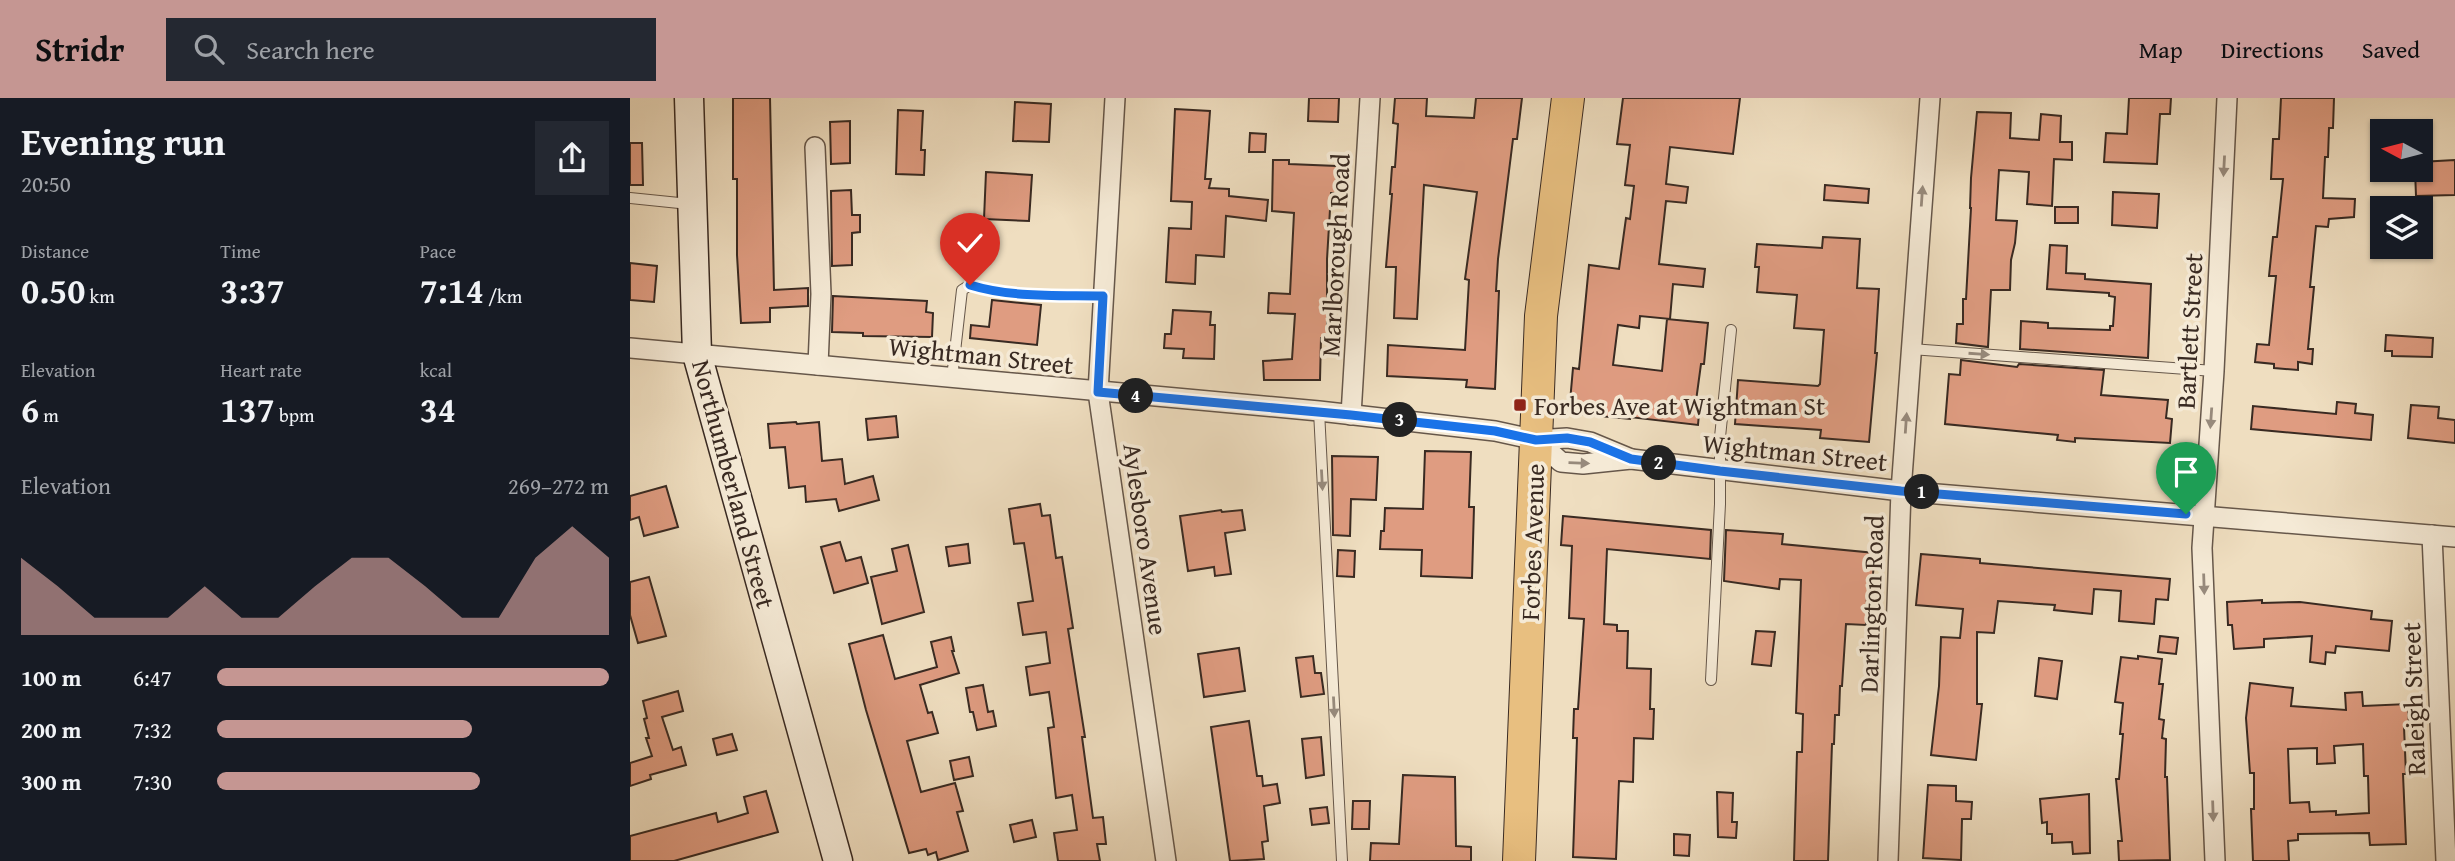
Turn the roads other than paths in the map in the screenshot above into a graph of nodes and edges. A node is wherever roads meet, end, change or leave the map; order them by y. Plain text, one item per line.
1 (689, 98) edge
2 (1115, 98) edge
3 (1370, 98) edge
4 (1568, 98) edge
5 (1930, 98) edge
6 (2227, 98) edge
7 (816, 147) dead end
8 (630, 198) edge
9 (692, 204) junction
10 (1103, 296) junction
11 (1731, 330) dead end
12 (630, 348) edge
13 (1911, 349) junction
14 (696, 354) junction
15 (818, 365) junction
16 (2214, 370) junction
17 (951, 378) junction
18 (1098, 392) junction
19 (1319, 411) junction
20 (1351, 415) junction
21 (1536, 440) junction
22 (1720, 471) junction
23 (1901, 491) junction
24 (2203, 516) junction
25 (2432, 535) junction
26 (2455, 537) edge
27 (1711, 680) dead end
28 (838, 861) edge
29 (1166, 861) edge
30 (1342, 861) edge
31 (1519, 861) edge
32 (1888, 861) edge
33 (2215, 861) edge
34 (2446, 861) edge

1 - 9 street, Northumberland Street
2 - 10 street, Aylesboro Avenue
3 - 20 street, Marlborough Road
4 - 21 main road, Forbes Avenue
13 -> 5 street, Darlington Road
6 -> 16 street, Bartlett Street
7 - 15 street
8 - 9 lane
9 - 14 street, Northumberland Street
10 - 17 lane
10 - 18 street, Aylesboro Avenue
11 - 22 lane
12 - 14 street, Wightman Street
13 -> 16 lane
23 -> 13 street, Darlington Road
14 - 15 street, Wightman Street
14 - 28 street, Northumberland Street
15 - 17 street, Wightman Street
16 -> 24 street, Bartlett Street
17 - 18 street, Wightman Street
18 - 19 street, Wightman Street
18 - 29 street, Aylesboro Avenue
19 - 20 street, Wightman Street
19 -> 30 lane
20 - 21 street, Wightman Street
21 - 22 street, Wightman Street
21 - 31 main road, Forbes Avenue
22 - 23 street, Wightman Street
22 - 27 lane
23 - 24 street, Wightman Street
23 - 32 street, Darlington Road
24 - 25 street, Wightman Street
24 -> 33 street, Bartlett Street
25 - 26 street, Wightman Street
25 - 34 street, Raleigh Street

